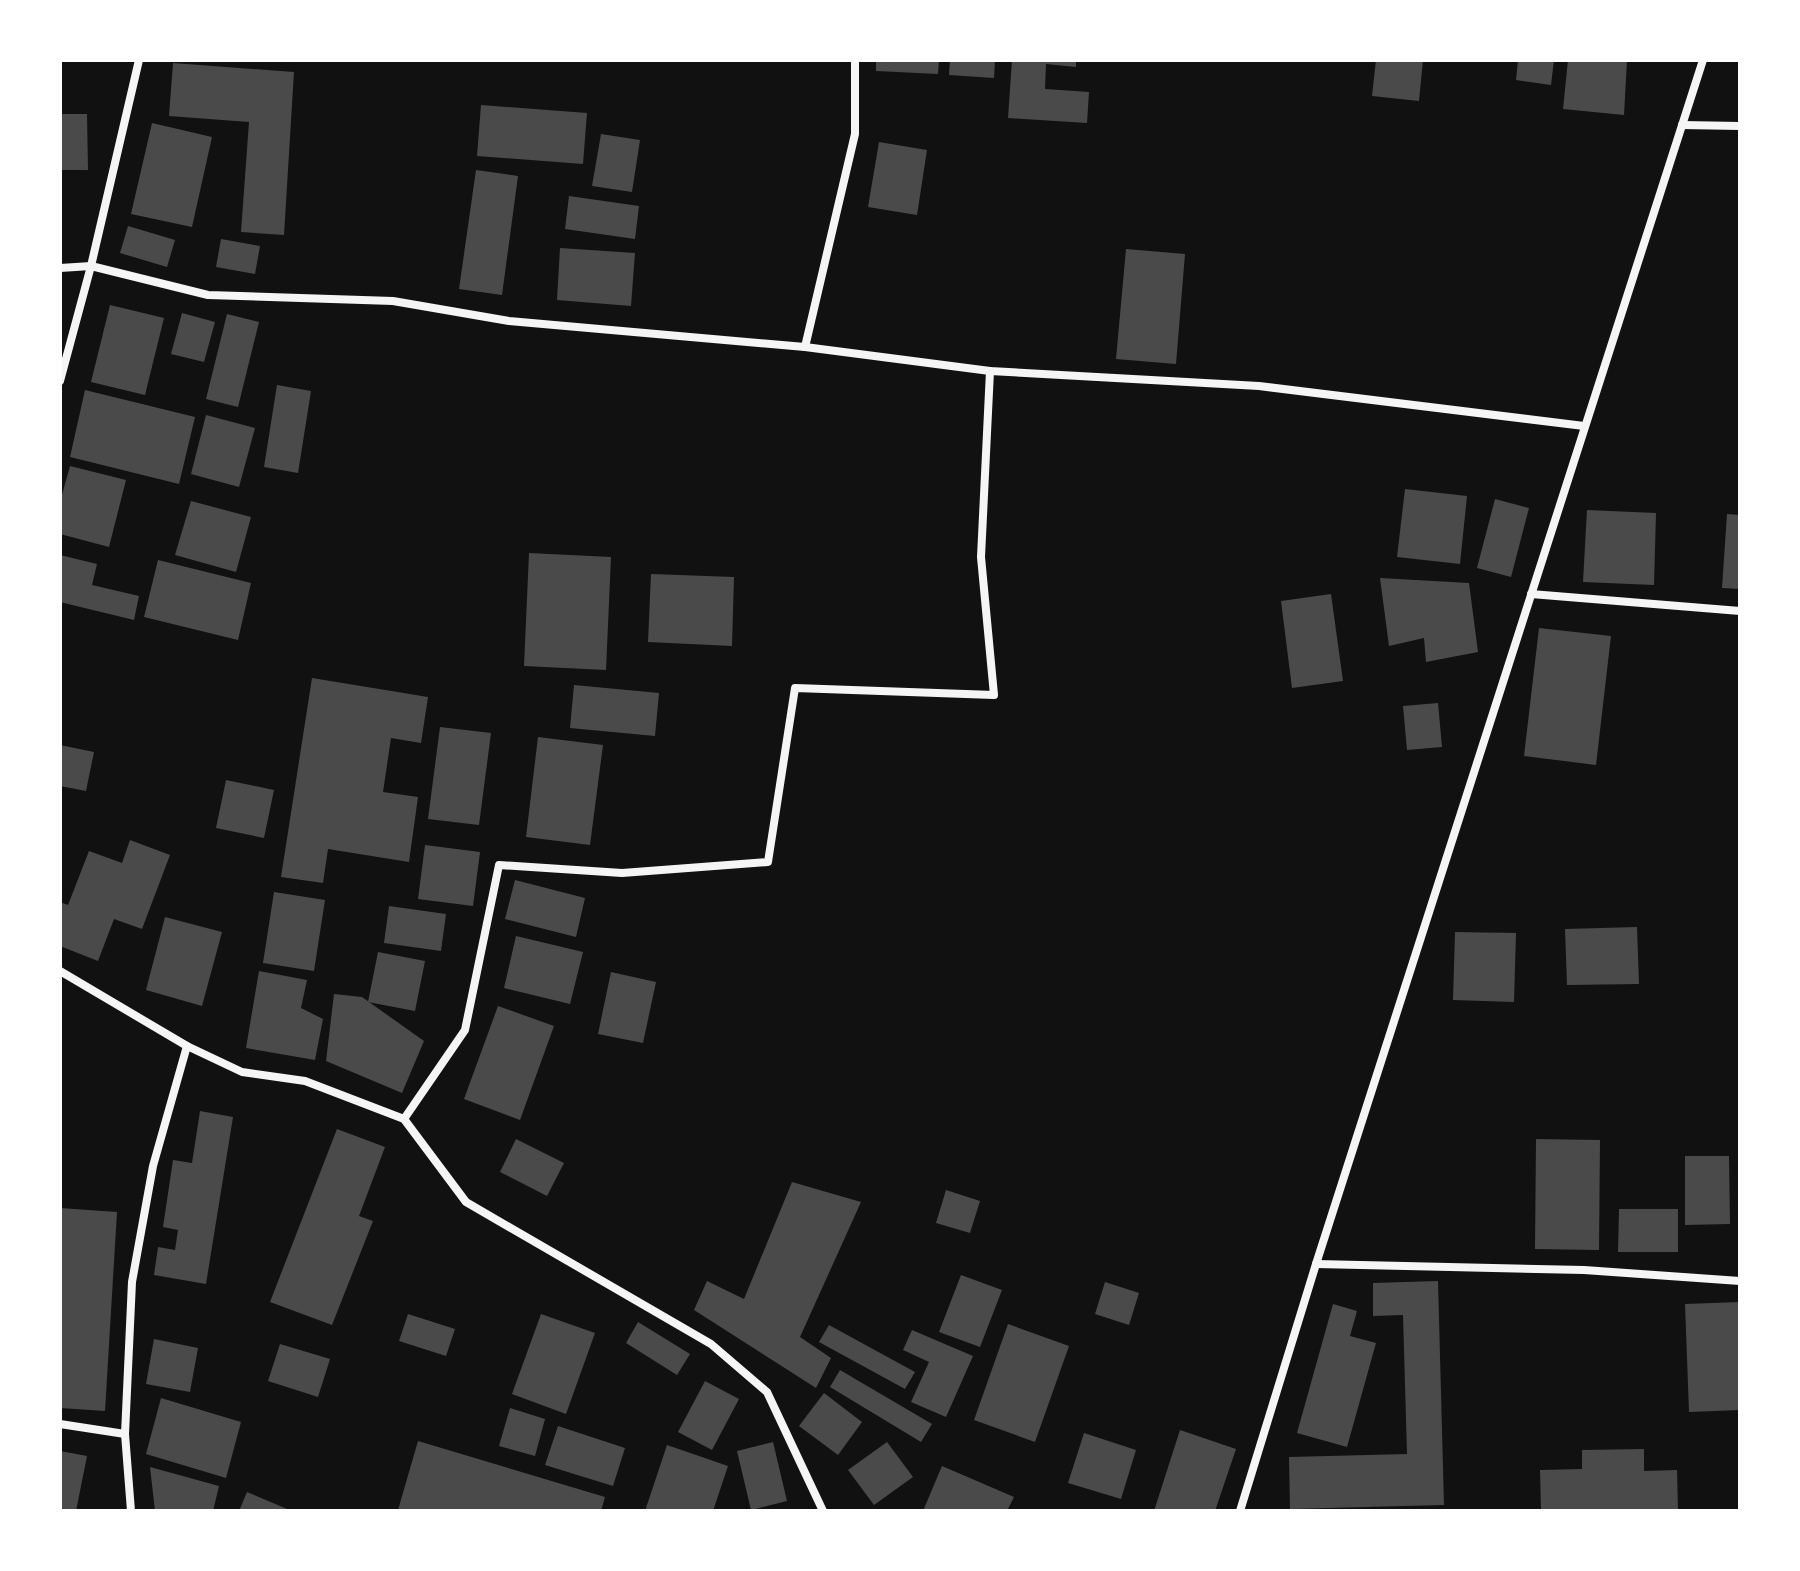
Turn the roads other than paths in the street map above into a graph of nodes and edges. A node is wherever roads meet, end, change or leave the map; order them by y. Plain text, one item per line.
1 (139, 60) edge
2 (855, 60) edge
3 (1703, 60) edge
4 (1682, 125) junction
5 (1740, 126) edge
6 (91, 266) junction
7 (60, 268) edge
8 (805, 347) junction
9 (990, 371) junction
10 (60, 381) edge
11 (1584, 426) junction
12 (1531, 594) junction
13 (1740, 611) edge
14 (60, 971) edge
15 (187, 1046) junction
16 (404, 1119) junction
17 (1316, 1264) junction
18 (1740, 1281) edge
19 (60, 1424) edge
20 (125, 1434) junction
21 (819, 1509) edge
22 (131, 1511) edge
23 (1240, 1511) edge

1 - 6 street
2 - 8 street
3 - 4 street
4 - 5 street
4 - 11 street
6 - 7 street
6 - 8 street
6 - 10 street
8 - 9 street
9 - 11 street
9 - 16 street
11 - 12 street
12 - 13 street
12 - 17 street
14 - 15 street
15 - 16 street
15 - 20 street
16 - 21 street
17 - 18 street
17 - 23 street
19 - 20 street
20 - 22 street

